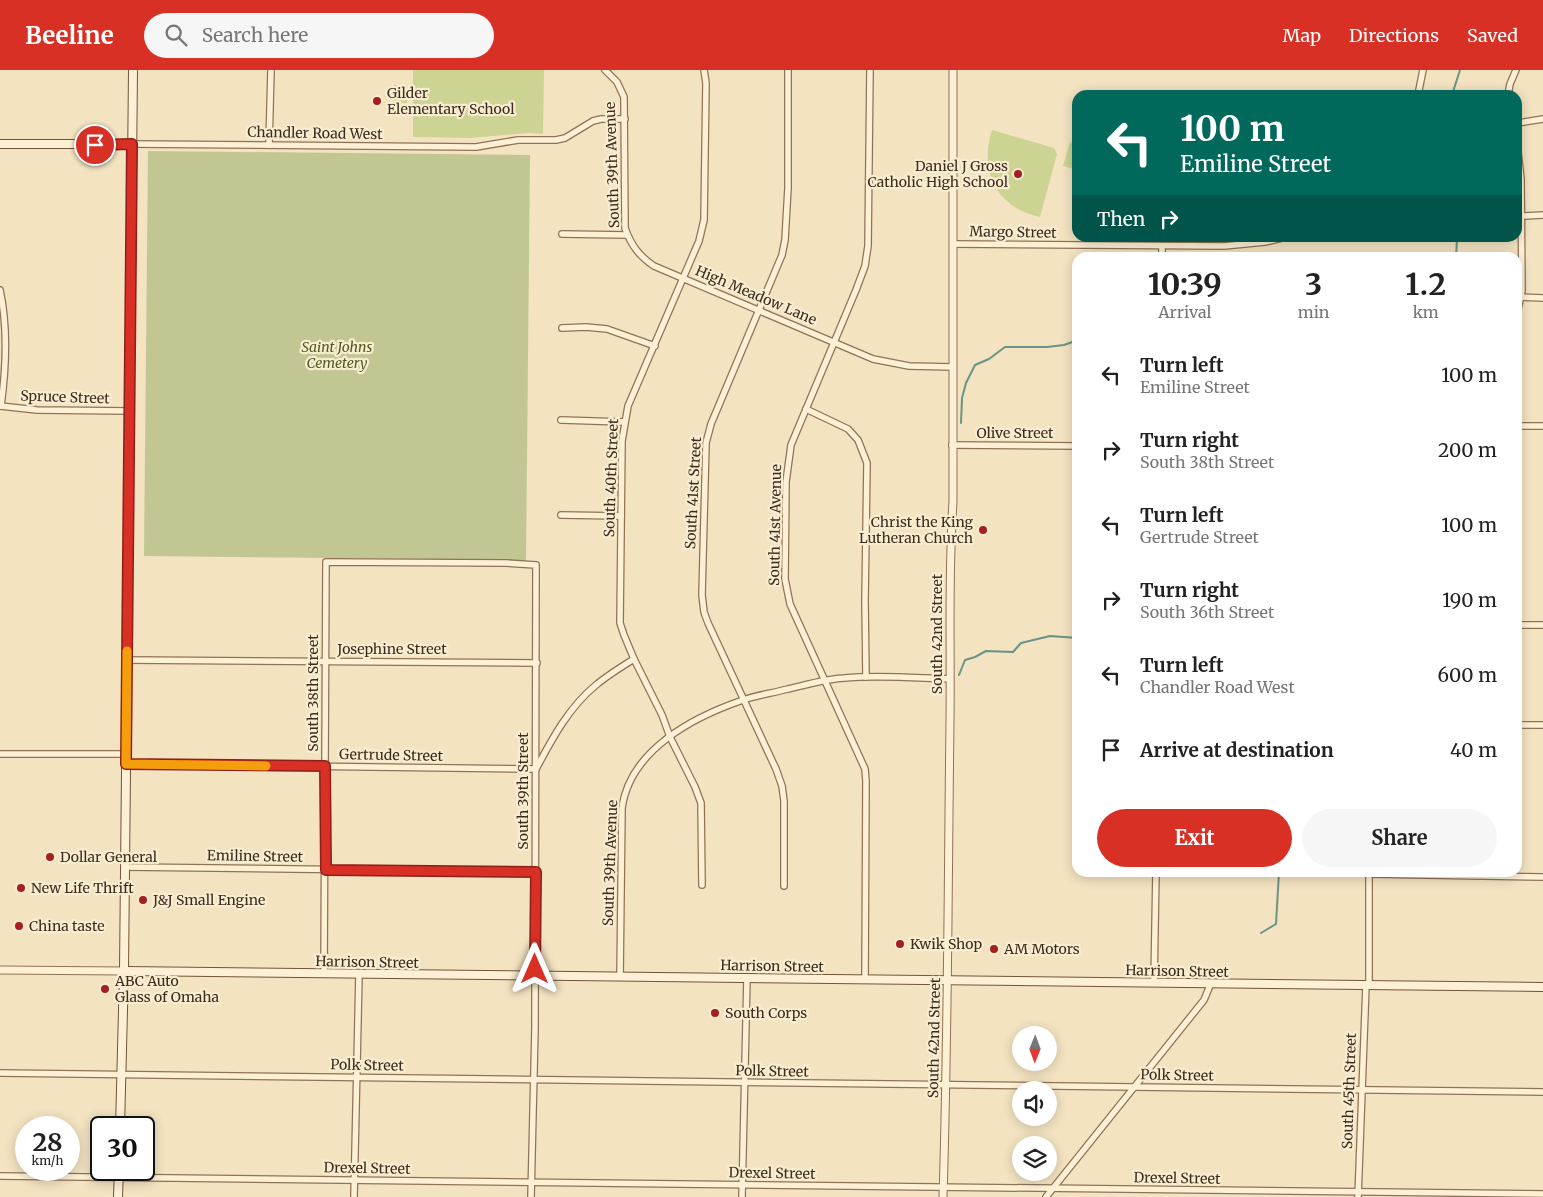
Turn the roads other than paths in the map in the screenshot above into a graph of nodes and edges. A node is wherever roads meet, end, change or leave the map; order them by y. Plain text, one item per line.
1 (133, 70) edge
2 (271, 70) edge
3 (605, 70) edge
4 (704, 70) edge
5 (788, 70) edge
6 (870, 70) edge
7 (953, 70) edge
8 (1423, 70) edge
9 (1516, 70) edge
10 (1419, 90) edge
11 (1509, 90) edge
12 (625, 119) junction
13 (1543, 119) edge
14 (1522, 122) edge
15 (0, 144) edge
16 (132, 144) junction
17 (269, 145) junction
18 (1543, 215) edge
19 (1522, 216) edge
20 (562, 234) dead end
21 (627, 235) junction
22 (1159, 242) edge
23 (1265, 242) edge
24 (952, 244) junction
25 (1160, 246) junction
26 (1161, 252) edge
27 (684, 278) junction
28 (0, 290) edge
29 (1522, 297) edge
30 (1543, 298) edge
31 (2, 304) edge
32 (759, 310) junction
33 (562, 328) dead end
34 (834, 342) junction
35 (655, 346) junction
36 (953, 366) junction
37 (1, 406) edge
38 (806, 409) junction
39 (129, 412) junction
40 (561, 420) dead end
41 (624, 422) junction
42 (1522, 426) edge
43 (1543, 426) edge
44 (952, 445) junction
45 (1072, 446) edge
46 (561, 515) dead end
47 (621, 516) junction
48 (536, 565) joint
49 (1522, 625) edge
50 (1543, 625) edge
51 (127, 660) junction
52 (634, 660) junction
53 (326, 661) junction
54 (537, 663) junction
55 (866, 677) junction
56 (950, 679) junction
57 (826, 680) junction
58 (745, 699) junction
59 (1522, 725) edge
60 (1543, 725) edge
61 (670, 737) junction
62 (0, 754) edge
63 (126, 754) junction
64 (126, 764) junction
65 (325, 766) junction
66 (536, 769) junction
67 (124, 867) junction
68 (326, 870) junction
69 (536, 872) junction
70 (1156, 877) edge
71 (1369, 877) edge
72 (1522, 877) edge
73 (1543, 877) edge
74 (702, 885) dead end
75 (784, 886) dead end
76 (0, 970) edge
77 (124, 971) junction
78 (324, 974) junction
79 (359, 974) junction
80 (535, 976) junction
81 (620, 977) junction
82 (747, 978) junction
83 (865, 980) junction
84 (947, 981) junction
85 (1154, 983) junction
86 (1211, 983) junction
87 (1367, 985) junction
88 (1543, 987) edge
89 (0, 1073) edge
90 (122, 1075) junction
91 (357, 1077) junction
92 (534, 1080) junction
93 (744, 1083) junction
94 (946, 1086) junction
95 (1134, 1087) junction
96 (1361, 1090) junction
97 (1543, 1092) edge
98 (120, 1116) edge
99 (90, 1174) edge
100 (155, 1175) edge
101 (0, 1176) edge
102 (354, 1180) junction
103 (119, 1181) edge
104 (531, 1182) junction
105 (742, 1186) junction
106 (943, 1188) junction
107 (1052, 1189) junction
108 (1543, 1194) edge
109 (1358, 1195) edge
110 (1485, 1195) edge
111 (118, 1197) edge
112 (354, 1197) edge
113 (531, 1197) edge
114 (742, 1197) edge
115 (943, 1197) edge
116 (1046, 1197) edge

1 - 16 main road
2 - 17 street
3 - 12 street, South 39th Avenue
4 - 27 street, South 40th Street
5 - 32 street, South 41st Street
6 - 34 street, South 41st Avenue
7 - 24 street, South 42nd Street
8 - 10 street
9 - 11 street
12 - 17 street, Chandler Road West
12 - 21 street, South 39th Avenue
13 - 14 street
15 - 16 main road, Chandler Road West
16 - 17 street, Chandler Road West
16 - 39 main road
18 - 19 street
20 - 21 street
21 - 27 street, High Meadow Lane
22 - 25 street
23 - 25 street, Margo Street
24 - 25 street, Margo Street
24 - 36 street, South 42nd Street
25 - 26 street
27 - 32 street, High Meadow Lane
27 - 35 street, South 40th Street
28 - 31 street
29 - 30 street
31 - 37 street
32 - 34 street, High Meadow Lane
32 - 58 street, South 41st Street
33 - 35 street
34 - 36 street, High Meadow Lane
34 - 38 street, South 41st Avenue
35 - 41 street, South 40th Street
36 - 44 street, South 42nd Street
37 - 39 street, Spruce Street
38 - 55 street
38 - 57 street, South 41st Avenue
39 - 51 main road
40 - 41 street
41 - 47 street, South 40th Street
42 - 43 street
44 - 45 street, Olive Street
44 - 56 street, South 42nd Street
46 - 47 street
47 - 52 street, South 40th Street
48 - 53 street, South 38th Street
48 - 54 street, South 39th Street
49 - 50 street
51 - 53 street, Josephine Street
51 - 63 main road
52 - 61 street, South 40th Street
52 - 66 street
53 - 54 street, Josephine Street
53 - 65 street, South 38th Street
54 - 66 street, South 39th Street
55 - 56 street, South 39th Avenue
55 - 57 street, South 39th Avenue
56 - 84 street, South 42nd Street
57 - 58 street, South 39th Avenue
57 - 83 street, South 41st Avenue
58 - 61 street, South 39th Avenue
58 - 75 street, South 41st Street
59 - 60 street
61 - 74 street, South 40th Street
61 - 81 street, South 39th Avenue
62 - 63 street
63 - 64 main road
64 - 65 street, Gertrude Street
64 - 67 main road
65 - 66 street, Gertrude Street
65 - 68 street, South 38th Street
66 - 69 street, South 39th Street
67 - 68 street, Emiline Street
67 - 77 main road
68 - 69 street, Emiline Street
68 - 78 street, South 38th Street
69 - 80 street, South 39th Street
70 - 85 street
71 - 87 street, South 45th Street
72 - 73 street
76 - 77 street, Harrison Street
77 - 78 main road, Harrison Street
77 - 90 main road
78 - 79 main road, Harrison Street
79 - 80 main road, Harrison Street
79 - 91 street
80 - 81 main road, Harrison Street
80 - 92 street, South 39th Street
81 - 82 main road, Harrison Street
82 - 83 main road, Harrison Street
82 - 93 street
83 - 84 main road, Harrison Street
84 - 85 main road, Harrison Street
84 - 94 street, South 42nd Street
85 - 86 main road, Harrison Street
86 - 87 main road, Harrison Street
86 - 95 street
87 - 88 main road, Harrison Street
87 - 96 street, South 45th Street
89 - 90 street, Polk Street
90 - 91 street, Polk Street
90 - 98 main road
91 - 92 street, Polk Street
91 - 102 street
92 - 93 street, Polk Street
92 - 104 street, South 39th Street
93 - 94 street, Polk Street
93 - 105 street
94 - 95 street, Polk Street
94 - 106 street, South 42nd Street
95 - 96 street, Polk Street
95 - 107 street
96 - 97 street, Polk Street
96 - 109 street, South 45th Street
99 - 101 street, Drexel Street
100 - 102 street, Drexel Street
102 - 104 street, Drexel Street
102 - 112 street
103 - 111 main road
104 - 105 street, Drexel Street
104 - 113 street, South 39th Street
105 - 106 street, Drexel Street
105 - 114 street
106 - 107 street, Drexel Street
106 - 115 street, South 42nd Street
107 - 109 street, Drexel Street
107 - 116 street
108 - 110 street, Drexel Street
109 - 110 street, Drexel Street

